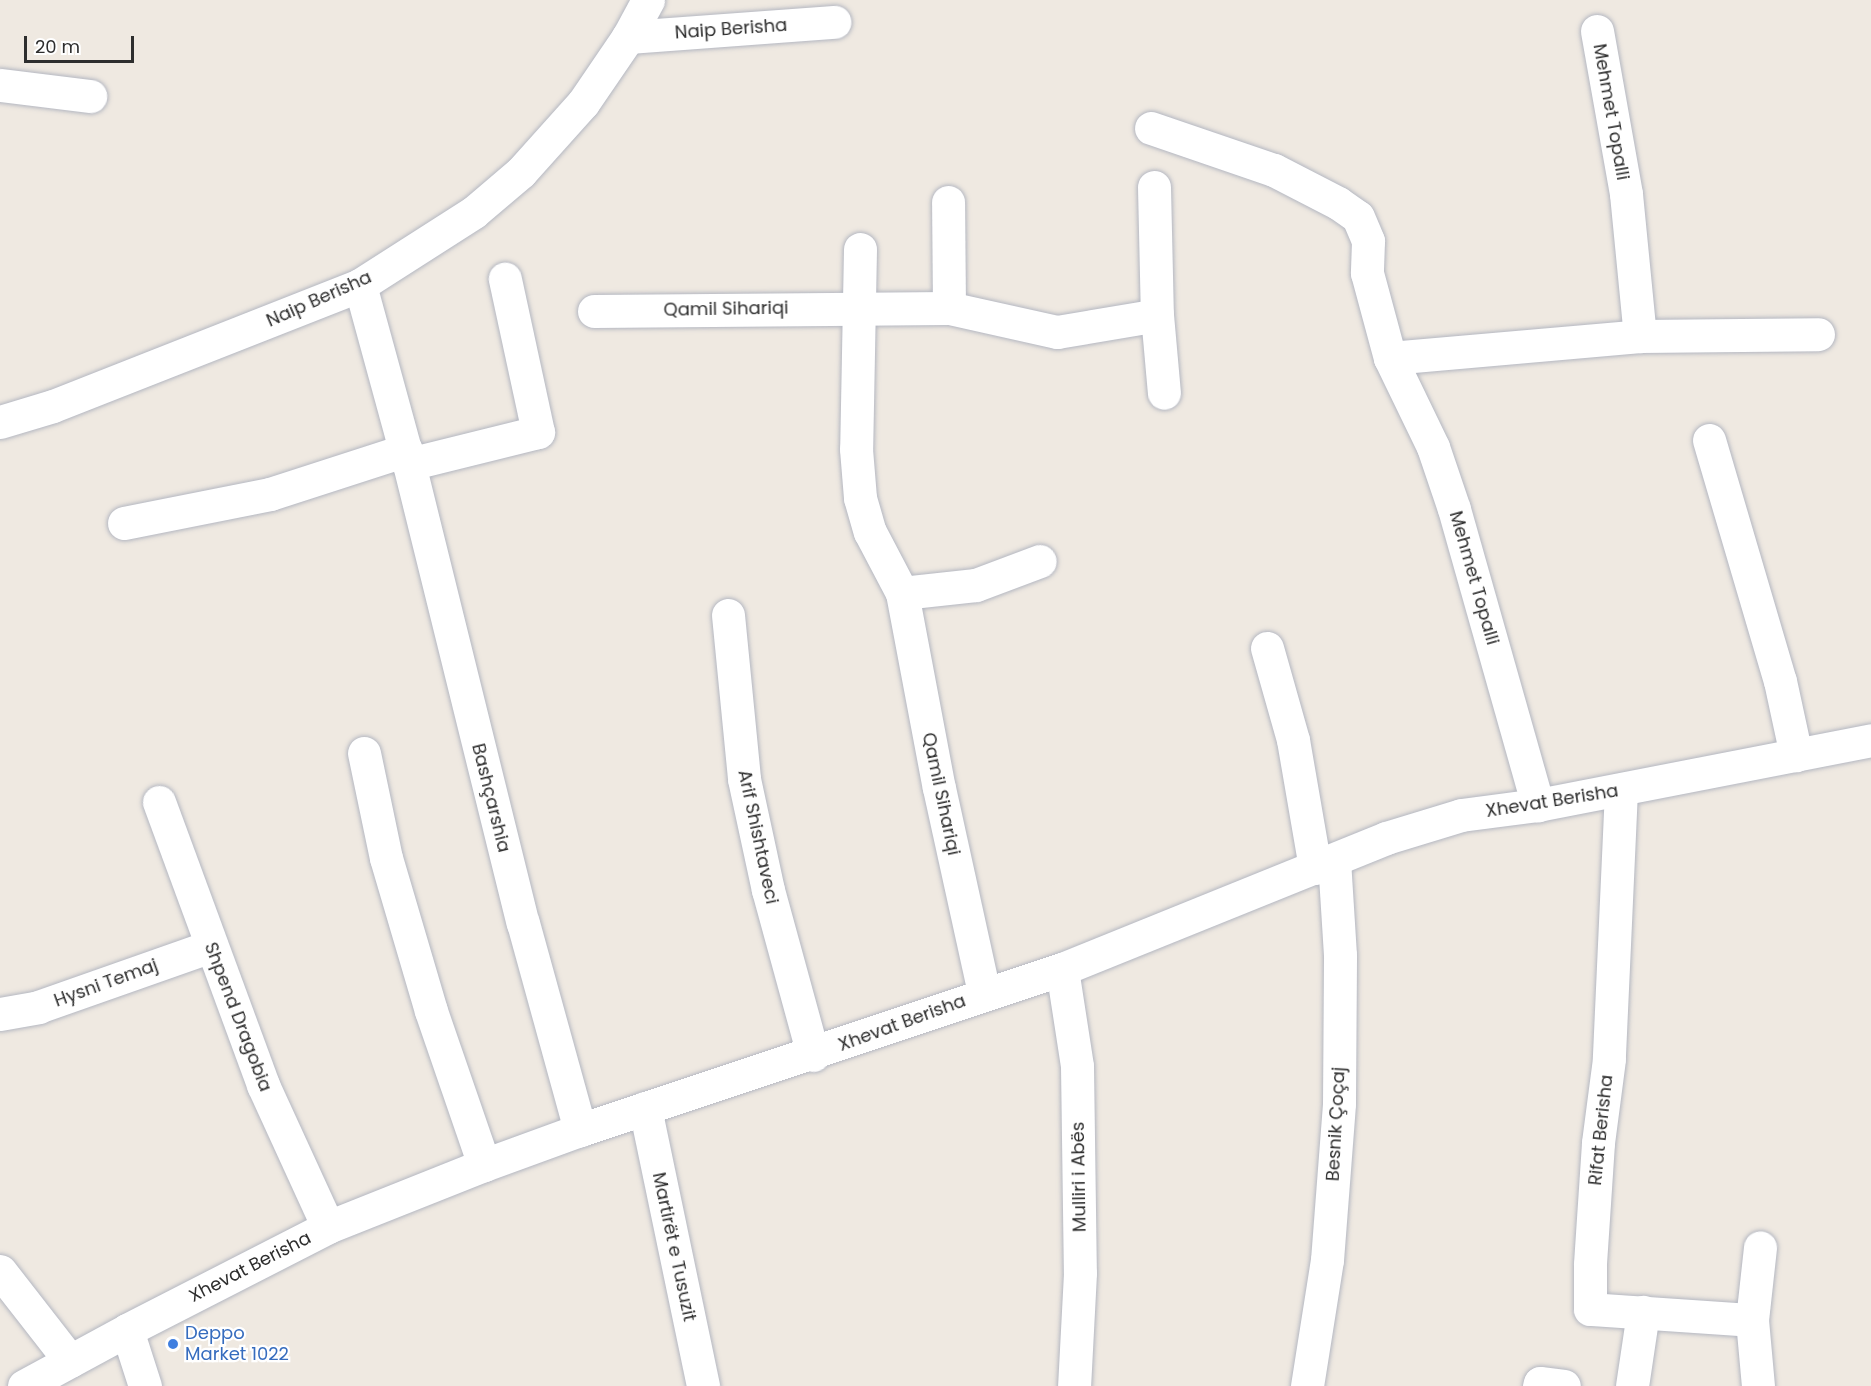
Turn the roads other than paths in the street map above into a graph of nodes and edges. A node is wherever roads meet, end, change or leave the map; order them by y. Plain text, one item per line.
1 (648, 0) edge
2 (834, 22) dead end
3 (1596, 32) dead end
4 (628, 37) junction
5 (0, 85) edge
6 (90, 96) dead end
7 (1151, 128) dead end
8 (1154, 187) dead end
9 (948, 202) dead end
10 (860, 249) dead end
11 (505, 279) dead end
12 (360, 285) junction
13 (858, 308) junction
14 (949, 308) junction
15 (594, 311) dead end
16 (1157, 315) junction
17 (1818, 334) dead end
18 (1640, 336) junction
19 (1390, 358) junction
20 (1164, 393) dead end
21 (0, 422) edge
22 (1709, 440) dead end
23 (408, 457) junction
24 (123, 523) dead end
25 (1040, 561) dead end
26 (902, 593) junction
27 (728, 615) dead end
28 (1267, 648) dead end
29 (1871, 740) edge
30 (364, 753) dead end
31 (1796, 755) junction
32 (1620, 790) junction
33 (159, 802) dead end
34 (1538, 805) junction
35 (1324, 864) junction
36 (211, 946) junction
37 (1062, 969) junction
38 (984, 993) junction
39 (0, 1014) edge
40 (813, 1054) junction
41 (645, 1108) junction
42 (580, 1130) junction
43 (484, 1165) junction
44 (328, 1227) junction
45 (1760, 1247) dead end
46 (0, 1271) edge
47 (1643, 1312) junction
48 (1752, 1320) junction
49 (127, 1330) junction
50 (70, 1361) junction
51 (24, 1386) edge
52 (145, 1386) edge
53 (703, 1386) edge
54 (1074, 1386) edge
55 (1307, 1386) edge
56 (1539, 1386) edge
57 (1564, 1386) edge
58 (1632, 1386) edge
59 (1758, 1386) edge

1 - 4 street, Naip Berisha
2 - 4 street, Naip Berisha
3 - 18 street, Mehmet Topalli
4 - 12 street, Naip Berisha
5 - 6 street
7 - 19 street, Mehmet Topalli
8 - 16 street
9 - 14 street
10 - 13 street, Qamil Sihariqi
11 - 23 street
12 - 21 street, Naip Berisha
12 - 23 street, Bashçarshia
13 - 14 street, Qamil Sihariqi
13 - 15 street, Qamil Sihariqi
13 - 26 street, Qamil Sihariqi
14 - 16 street, Qamil Sihariqi
16 - 20 street
17 - 18 street
18 - 19 street
19 - 34 street, Mehmet Topalli
22 - 31 street
23 - 24 street
23 - 42 street, Bashçarshia
25 - 26 street
26 - 38 street, Qamil Sihariqi
27 - 40 street, Arif Shishtaveci
28 - 35 street
29 - 31 street, Xhevat Berisha
30 - 43 street
31 - 32 street, Xhevat Berisha
32 - 34 street, Xhevat Berisha
32 - 47 street, Rifat Berisha
33 - 36 street, Shpend Dragobia
34 - 35 street, Xhevat Berisha
35 - 37 street, Xhevat Berisha
35 - 55 street, Besnik Çoçaj
36 - 39 street, Hysni Temaj
36 - 44 street, Shpend Dragobia
37 - 38 street, Xhevat Berisha
37 - 54 street, Mulliri i Abës
38 - 40 street, Xhevat Berisha
40 - 41 street, Xhevat Berisha
41 - 42 street, Xhevat Berisha
41 - 53 street, Martirët e Tusuzit
42 - 43 street, Xhevat Berisha
43 - 44 street, Xhevat Berisha
44 - 49 street, Xhevat Berisha
45 - 48 street
46 - 50 street
47 - 48 street, Rifat Berisha
47 - 58 street
48 - 59 street
49 - 50 street, Xhevat Berisha
49 - 52 street
50 - 51 street, Xhevat Berisha
56 - 57 street

